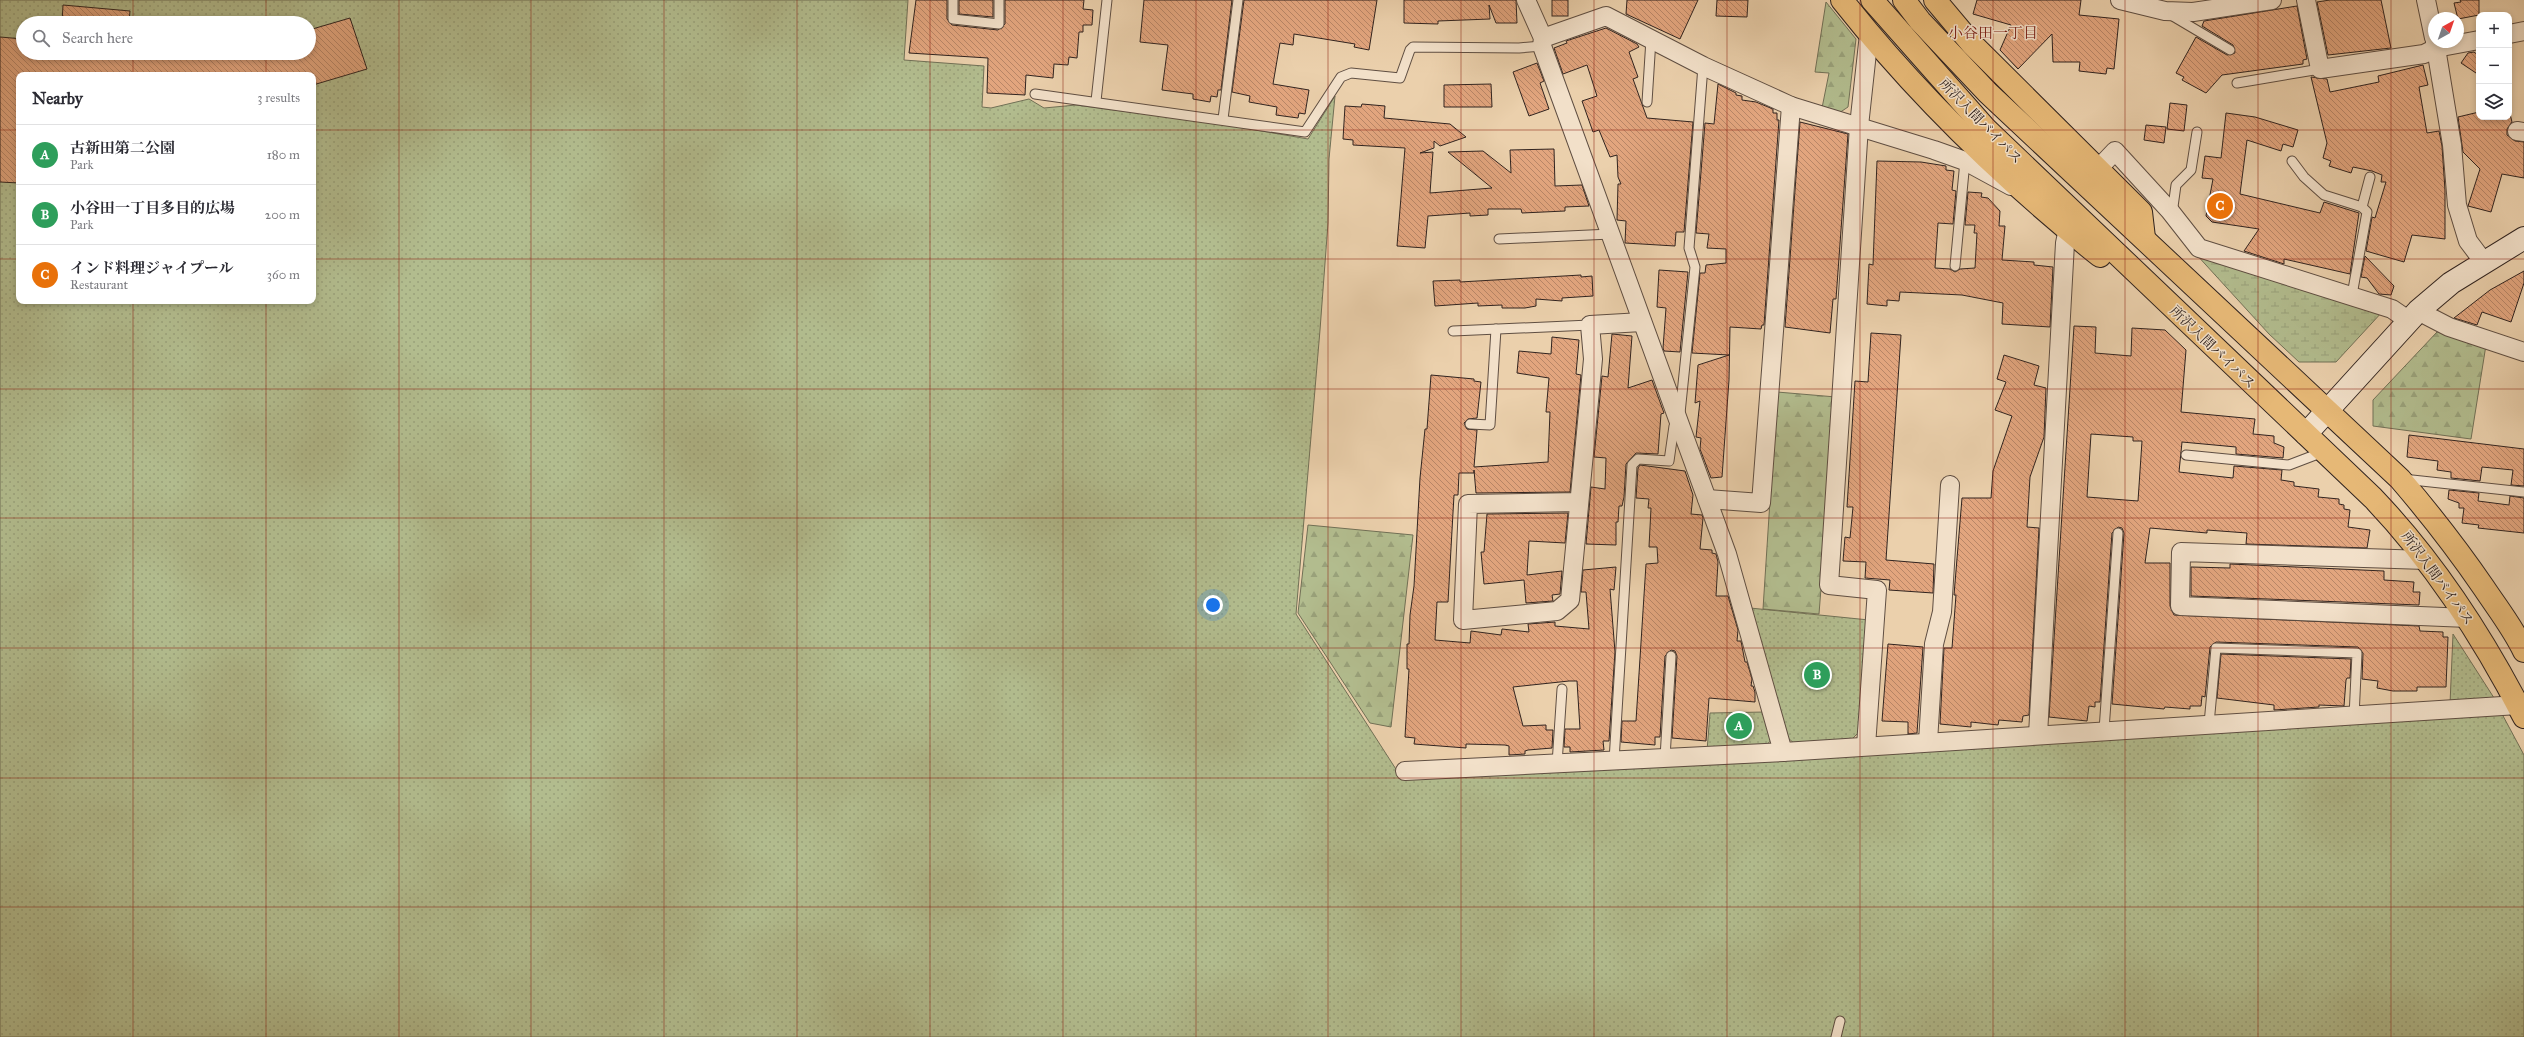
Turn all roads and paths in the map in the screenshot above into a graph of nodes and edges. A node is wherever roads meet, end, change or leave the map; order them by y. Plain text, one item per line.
1 (953, 0) edge
2 (999, 0) edge
3 (1107, 0) edge
4 (1238, 0) edge
5 (1526, 0) edge
6 (1842, 0) edge
7 (1872, 0) edge
8 (1904, 0) edge
9 (1935, 0) edge
10 (2120, 0) edge
11 (2272, 0) edge
12 (2306, 0) edge
13 (2426, 0) edge
14 (2164, 11) junction
15 (2429, 12) edge
16 (2524, 31) edge
17 (2512, 33) edge
18 (1869, 34) junction
19 (1651, 39) junction
20 (2476, 40) edge
21 (2464, 41) edge
22 (1543, 42) junction
23 (2430, 48) edge
24 (2436, 48) edge
25 (2230, 50) dead end
26 (1703, 66) junction
27 (2320, 70) junction
28 (2237, 83) dead end
29 (1035, 94) dead end
30 (1096, 101) junction
31 (1647, 102) dead end
32 (1791, 106) junction
33 (1223, 119) junction
34 (1859, 126) junction
35 (2197, 132) dead end
36 (1965, 161) junction
37 (2292, 161) dead end
38 (2098, 169) junction
39 (2370, 177) dead end
40 (2026, 194) junction
41 (2362, 207) junction
42 (2172, 214) junction
43 (2070, 221) junction
44 (1611, 234) junction
45 (2144, 238) junction
46 (2524, 238) edge
47 (1499, 239) dead end
48 (2483, 261) junction
49 (1955, 266) dead end
50 (2352, 295) junction
51 (2413, 316) junction
52 (1642, 322) junction
53 (1590, 326) junction
54 (1496, 329) junction
55 (1453, 331) dead end
56 (2524, 352) edge
57 (2327, 412) junction
58 (1679, 423) junction
59 (1470, 424) dead end
60 (2306, 434) junction
61 (2324, 451) junction
62 (2186, 455) dead end
63 (2400, 479) junction
64 (1950, 486) dead end
65 (2524, 492) edge
66 (1707, 500) junction
67 (1578, 502) junction
68 (2118, 533) dead end
69 (2426, 560) junction
70 (2468, 618) junction
71 (2524, 650) edge
72 (1671, 656) dead end
73 (1562, 689) dead end
74 (2521, 711) edge
75 (2354, 717) junction
76 (2209, 724) junction
77 (2104, 730) junction
78 (2038, 734) junction
79 (1928, 742) junction
80 (1866, 746) junction
81 (1782, 752) junction
82 (1665, 758) junction
83 (1614, 761) junction
84 (1557, 764) junction
85 (1405, 771) dead end
86 (1840, 1021) dead end
87 (1836, 1037) edge

1 - 2 lane
3 - 30 lane
4 - 33 lane
5 - 22 street
6 - 18 highway
7 - 43 highway, 所沢入間バイパス
8 - 45 highway, 所沢入間バイパス
9 - 38 highway
10 - 14 street
11 - 14 street
12 - 27 street
13 - 15 street
14 - 25 lane
16 - 17 street
18 - 34 street
18 - 40 highway
19 - 22 street
19 - 26 street
19 - 31 lane
20 - 21 street
22 - 33 lane
22 - 44 street
23 - 27 street
24 - 48 street
26 - 32 street
26 - 58 lane
27 - 28 lane
29 - 30 lane
30 - 33 lane
32 - 34 street
32 - 66 street
34 - 36 street
34 - 80 street
35 - 42 lane
36 - 40 street
36 - 49 lane
37 - 41 lane
38 - 42 street
38 - 45 highway
39 - 41 lane
40 - 43 highway
41 - 50 lane
42 - 50 street
43 - 60 highway, 所沢入間バイパス
43 - 78 street
44 - 47 lane
44 - 52 street
45 - 57 highway, 所沢入間バイパス
46 - 48 street
48 - 51 street
50 - 51 street
51 - 56 street
51 - 57 street
52 - 53 street
52 - 58 street
53 - 54 lane
53 - 67 street
54 - 55 lane
54 - 59 lane
57 - 60 street
57 - 63 highway, 所沢入間バイパス
58 - 66 street
58 - 83 lane
60 - 61 highway, 所沢入間バイパス
61 - 62 lane
61 - 69 highway, 所沢入間バイパス
63 - 65 lane
63 - 71 highway, 所沢入間バイパス
64 - 79 street
66 - 81 street
67 - 67 street
68 - 77 lane
69 - 70 highway, 所沢入間バイパス
69 - 70 street
70 - 74 highway, 所沢入間バイパス
72 - 82 lane
73 - 84 lane
74 - 75 street
75 - 76 street
75 - 76 lane
76 - 77 street
77 - 78 street
78 - 79 street
79 - 80 street
80 - 81 street
81 - 82 street
82 - 83 street
83 - 84 street
84 - 85 street
86 - 87 lane

